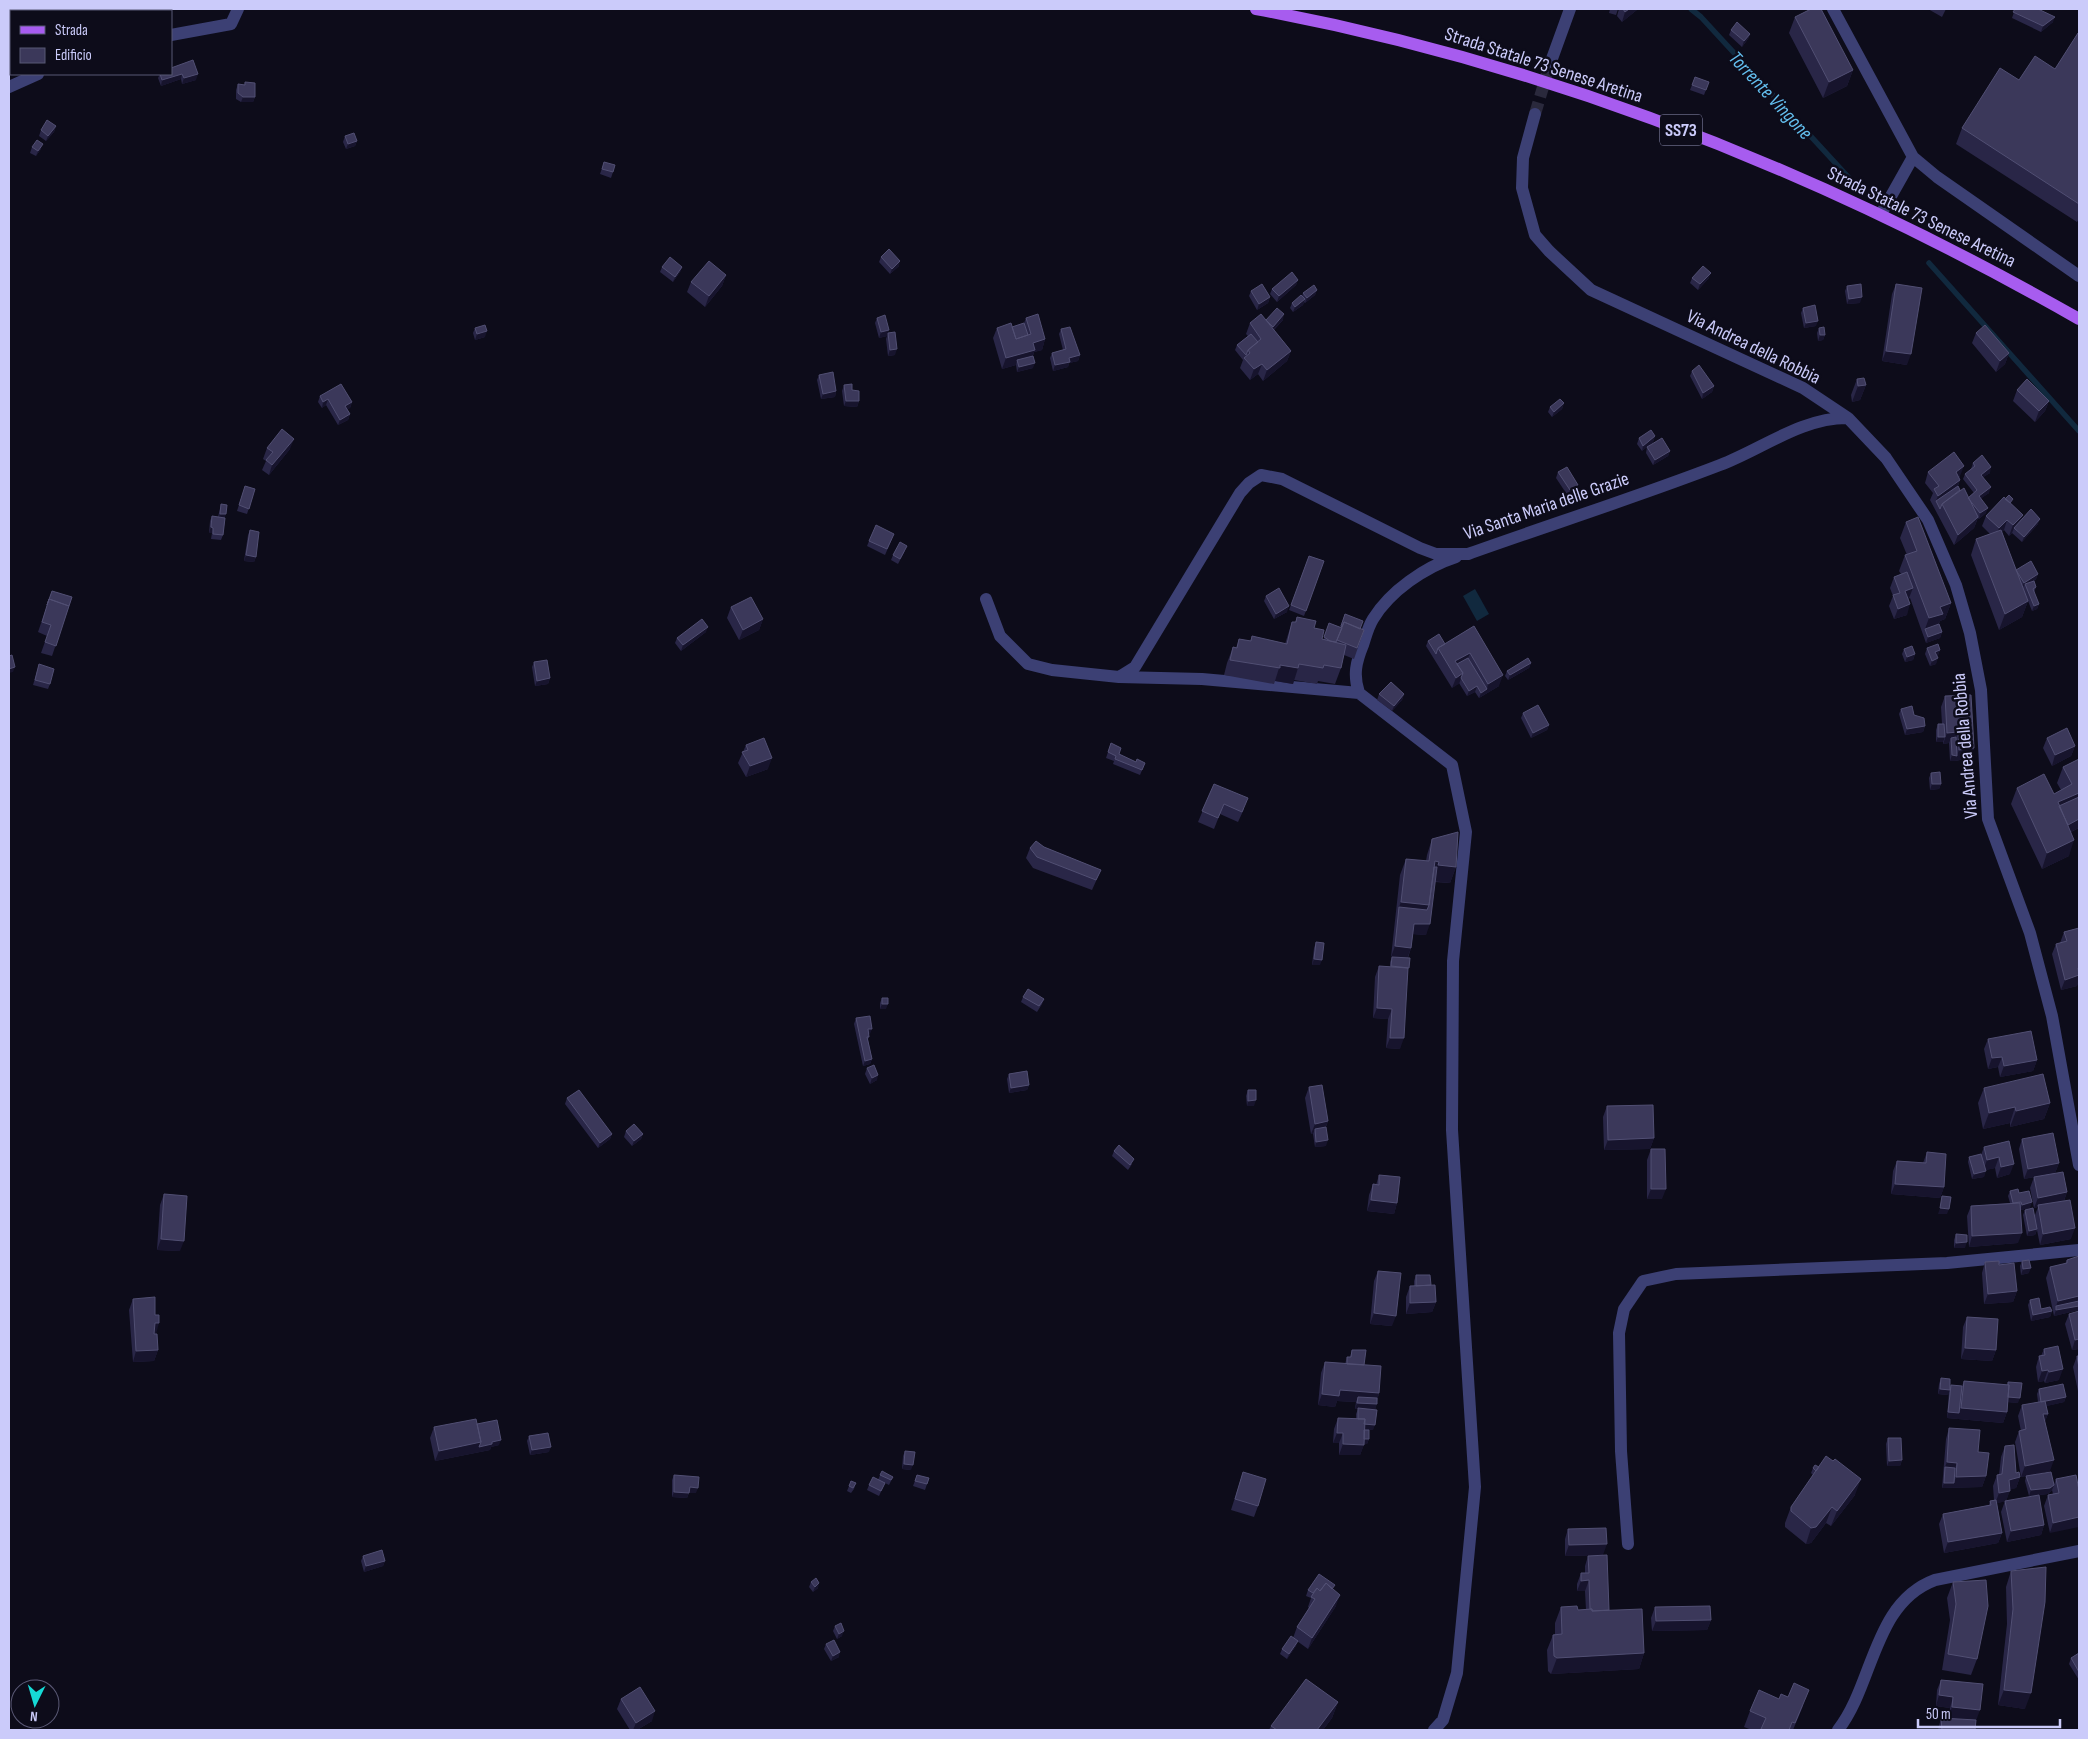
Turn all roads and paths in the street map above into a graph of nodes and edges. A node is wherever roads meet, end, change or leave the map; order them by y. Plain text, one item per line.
1 (238, 9) edge
2 (1256, 9) edge
3 (1570, 9) edge
4 (1833, 9) edge
5 (172, 35) edge
6 (1549, 67) tunnel mouth
7 (36, 75) edge
8 (9, 87) edge
9 (1535, 114) tunnel mouth
10 (1913, 157) junction
11 (1880, 214) junction
12 (2079, 276) edge
13 (2079, 320) edge
14 (1848, 418) junction
15 (1468, 554) junction
16 (986, 599) dead end
17 (1119, 677) junction
18 (1359, 693) junction
19 (2079, 1166) edge
20 (2079, 1250) edge
21 (1628, 1544) dead end
22 (2079, 1551) edge
23 (1434, 1730) edge
24 (1838, 1730) edge

1 - 5 street
2 - 11 main road, Strada Statale 73 Senese Aretina / SS73
3 - 6 street
4 - 10 street
7 - 8 street
9 - 14 street, Via Andrea della Robbia
10 - 11 street
10 - 12 street
11 - 13 main road, Strada Statale 73 Senese Aretina / SS73
14 - 15 street, Via Santa Maria delle Grazie
14 - 19 street, Via Andrea della Robbia
15 - 17 street, Via Santa Maria delle Grazie
15 - 18 street
16 - 17 street
17 - 18 street
18 - 23 street
20 - 21 street
22 - 24 street

